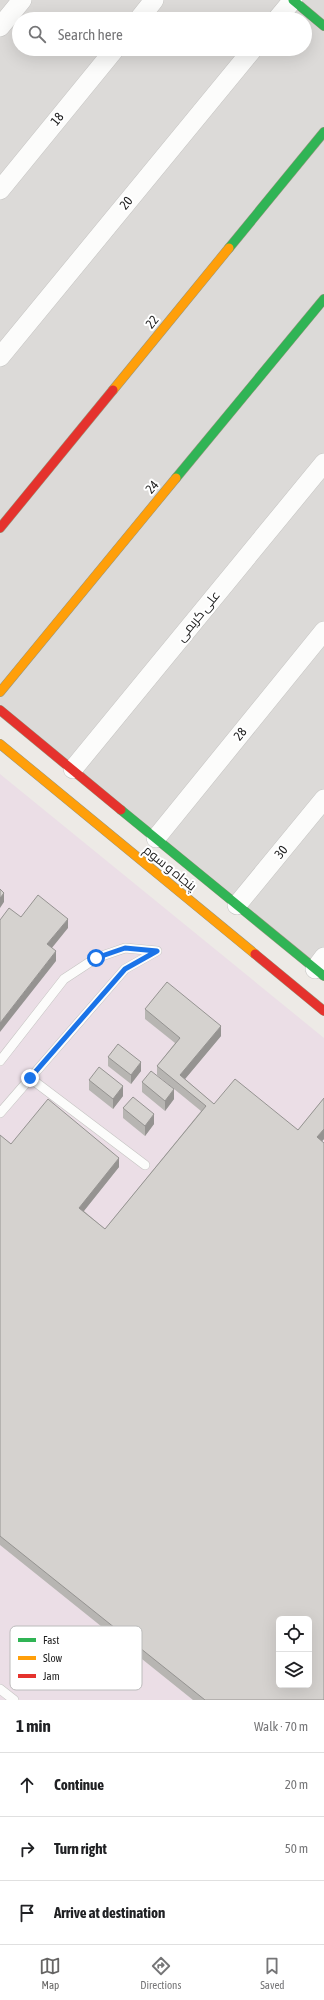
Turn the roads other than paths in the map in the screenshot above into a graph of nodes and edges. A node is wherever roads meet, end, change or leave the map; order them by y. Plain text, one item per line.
1 (22, 0) edge
2 (154, 0) edge
3 (293, 0) edge
4 (12, 12) edge
5 (12, 12) edge
6 (145, 12) edge
7 (283, 12) edge
8 (307, 12) edge
9 (312, 16) edge
10 (324, 26) edge
11 (0, 27) edge
12 (109, 56) edge
13 (247, 56) edge
14 (324, 132) edge
15 (0, 190) edge
16 (324, 299) edge
17 (0, 357) edge
18 (324, 463) edge
19 (0, 528) edge
20 (324, 631) edge
21 (0, 692) edge
22 (0, 710) edge
23 (0, 744) edge
24 (73, 769) junction
25 (324, 799) edge
26 (156, 838) junction
27 (237, 905) junction
28 (321, 967) edge
29 (324, 1011) edge
30 (0, 1061) edge
31 (30, 1078) junction
32 (0, 1113) edge
33 (145, 1165) dead end
34 (0, 1689) edge
35 (14, 1700) edge

1 - 5 street
2 - 6 street
3 - 7 street
3 - 8 street
4 - 11 street
9 - 10 street
12 - 15 street, 18
13 - 17 street, 20
14 - 19 street, 22
16 - 21 street, 24
18 - 24 street, علی کریمی
20 - 26 street, 28
22 - 24 street, پنجاه و سوم
23 - 29 street, پنجاه و سوم
24 - 26 street, پنجاه و سوم
25 - 27 street, 30
26 - 27 street, پنجاه و سوم
27 - 28 street, پنجاه و سوم
30 - 31 lane
31 - 32 lane
31 - 33 lane
34 - 35 lane

